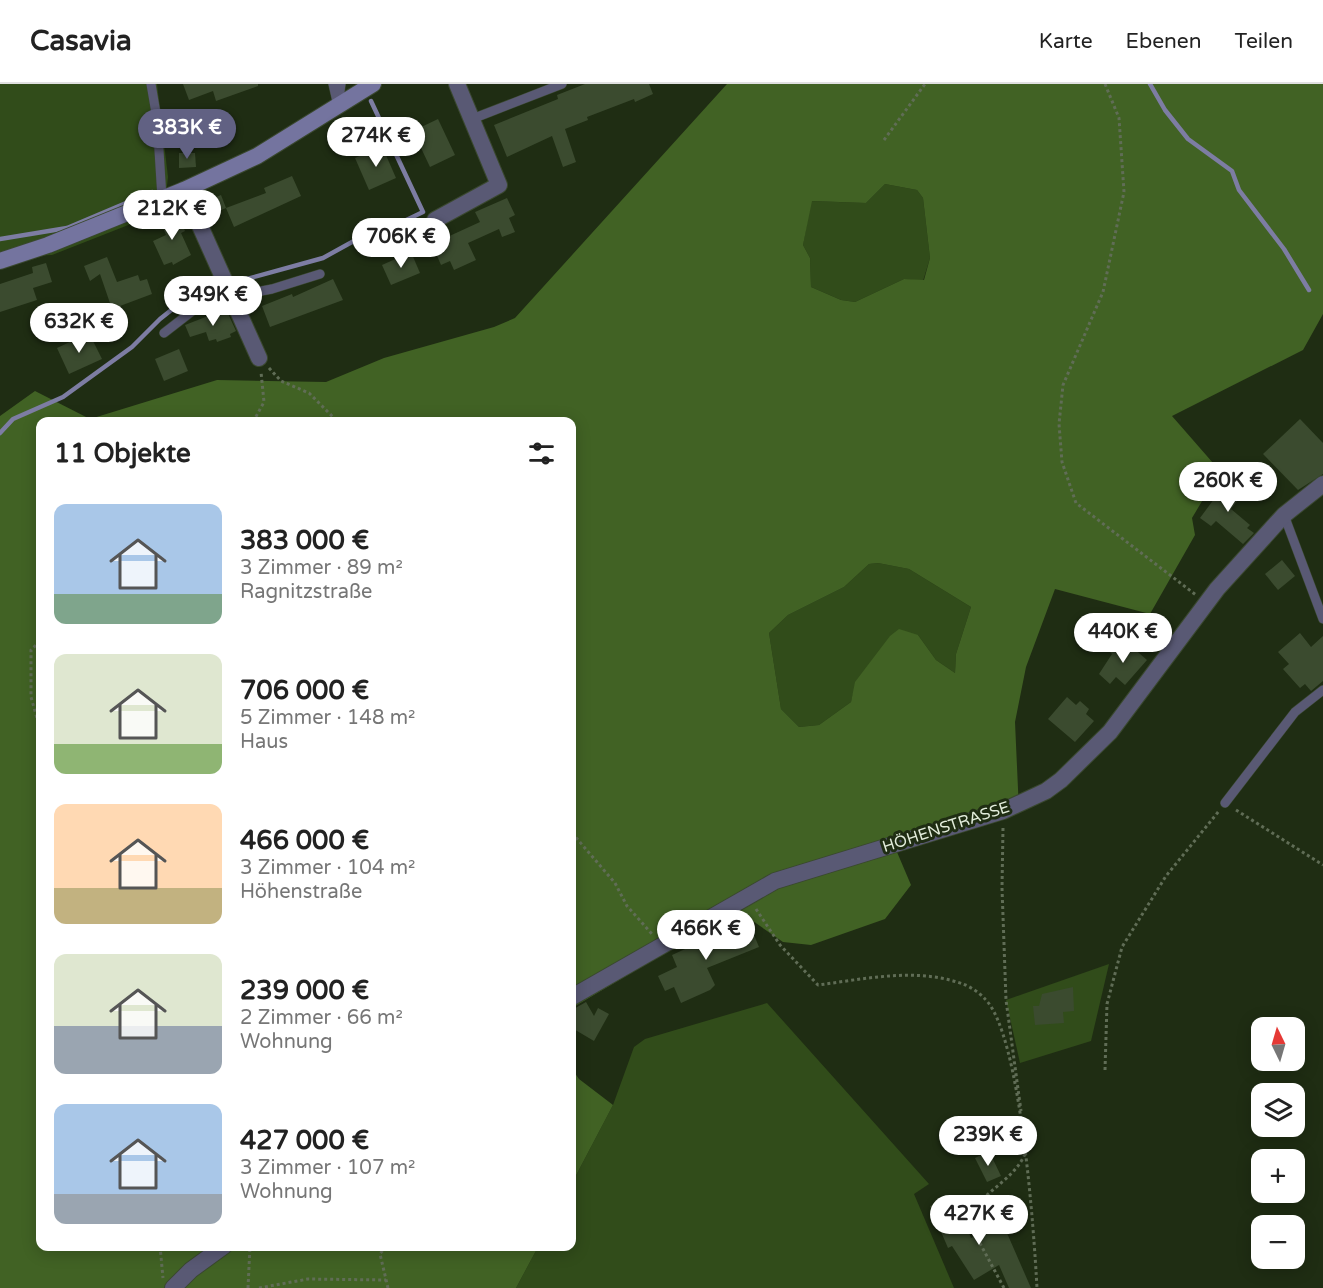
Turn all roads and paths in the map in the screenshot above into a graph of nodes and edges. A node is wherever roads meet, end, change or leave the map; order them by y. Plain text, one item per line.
1 (151, 84) edge
2 (333, 84) edge
3 (341, 84) edge
4 (373, 84) edge
5 (457, 84) edge
6 (562, 84) edge
7 (925, 84) edge
8 (1105, 84) edge
9 (354, 90) edge
10 (338, 106) junction
11 (472, 119) junction
12 (885, 140) dead end
13 (184, 190) junction
14 (162, 198) junction
15 (435, 220) dead end
16 (0, 261) edge
17 (320, 274) dead end
18 (232, 298) junction
19 (164, 333) dead end
20 (259, 358) junction
21 (256, 417) edge
22 (333, 417) edge
23 (1323, 484) edge
24 (1284, 515) junction
25 (1207, 603) junction
26 (1323, 619) edge
27 (36, 645) edge
28 (1323, 690) edge
29 (36, 713) edge
30 (1226, 803) junction
31 (1003, 811) junction
32 (576, 838) edge
33 (1323, 865) edge
34 (747, 895) junction
35 (661, 944) junction
36 (576, 996) edge
37 (1105, 1070) dead end
38 (1022, 1128) junction
39 (1026, 1152) junction
40 (160, 1251) edge
41 (217, 1251) edge
42 (250, 1251) edge
43 (382, 1251) edge
44 (386, 1280) junction
45 (164, 1288) edge
46 (173, 1288) edge
47 (248, 1288) edge
48 (259, 1288) edge
49 (388, 1288) edge
50 (1004, 1288) edge
51 (1037, 1288) edge

1 - 14 lane
2 - 10 lane
3 - 10 lane
4 - 9 main road
5 - 11 street
6 - 11 lane
7 - 12 path
8 - 25 path
9 - 10 main road
10 - 13 main road
11 - 15 street
13 - 14 main road
13 - 18 street
14 - 16 main road
17 - 18 lane
18 - 19 lane
18 - 20 street
20 - 21 path
20 - 22 path
23 - 24 street, HÖHENSTRASSE
24 - 25 street, HÖHENSTRASSE
24 - 26 lane
25 - 31 street, HÖHENSTRASSE
27 - 29 path
28 - 30 lane
30 - 33 path
30 - 37 path
31 - 34 street, HÖHENSTRASSE
31 - 38 path
32 - 35 path
34 - 35 street, HÖHENSTRASSE
34 - 38 path
35 - 36 street, HÖHENSTRASSE
38 - 39 path
39 - 50 path
39 - 51 path
40 - 45 path
41 - 46 street
42 - 47 path
43 - 44 path
44 - 48 path
44 - 49 path

